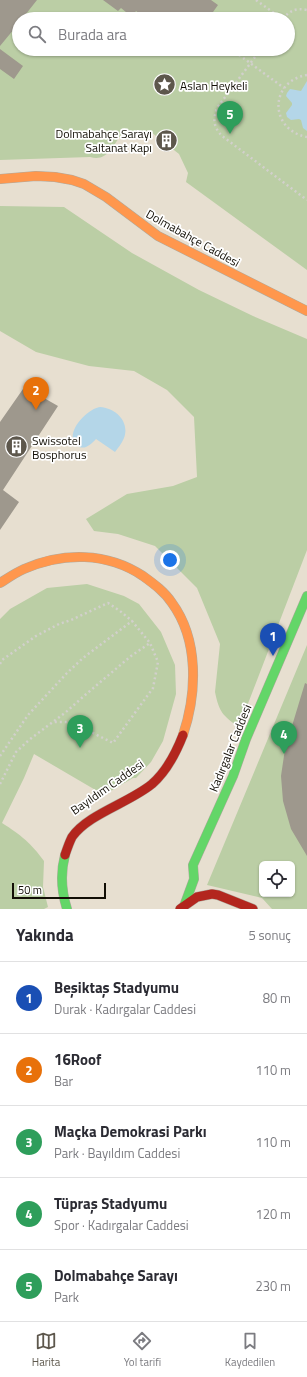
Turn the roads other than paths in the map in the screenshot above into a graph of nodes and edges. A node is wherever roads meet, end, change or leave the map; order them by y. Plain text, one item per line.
1 (0, 179) edge
2 (307, 311) edge
3 (0, 583) edge
4 (307, 596) edge
5 (175, 629) dead end
6 (57, 849) dead end
7 (182, 908) edge
8 (67, 909) edge
9 (253, 909) edge

1 - 2 main road, Dolmabahçe Caddesi
3 - 8 main road, Bayıldım Caddesi
4 - 7 main road, Kadırgalar Caddesi
5 - 6 main road, Bayıldım Caddesi
7 - 9 main road

